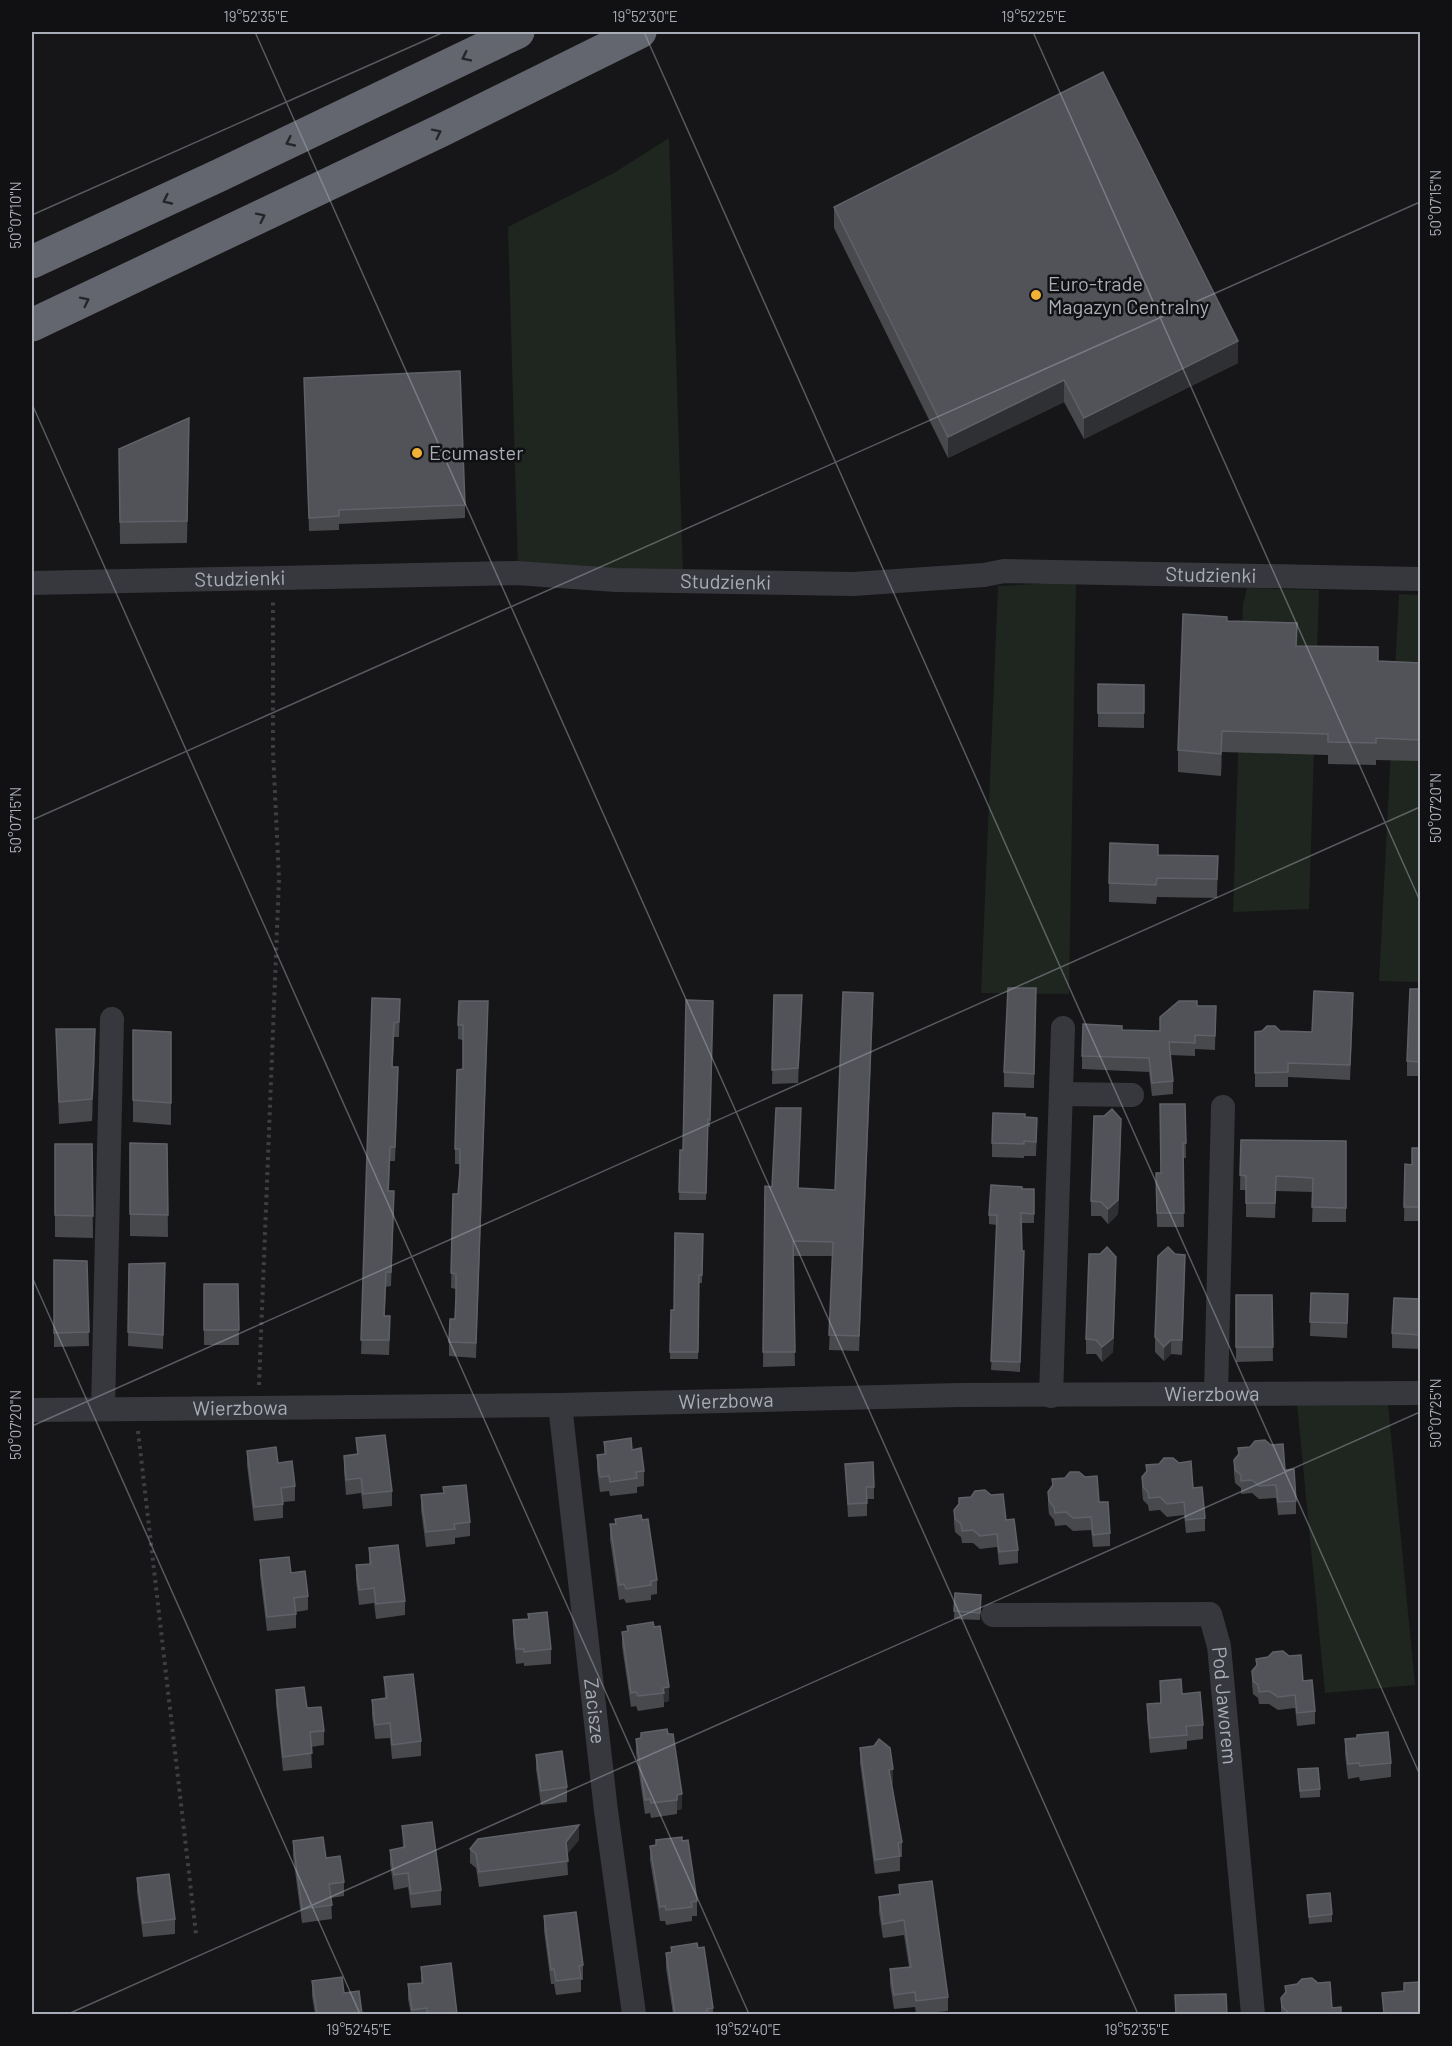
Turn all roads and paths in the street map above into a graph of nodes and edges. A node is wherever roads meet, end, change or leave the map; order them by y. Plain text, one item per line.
1 (518, 32) edge
2 (640, 32) edge
3 (32, 262) edge
4 (32, 325) edge
5 (272, 577) junction
6 (1420, 579) edge
7 (32, 583) edge
8 (112, 1019) dead end
9 (1063, 1028) dead end
10 (1061, 1094) junction
11 (1132, 1095) dead end
12 (1223, 1107) dead end
13 (1216, 1394) junction
14 (1420, 1394) edge
15 (1051, 1395) junction
16 (560, 1405) junction
17 (259, 1407) junction
18 (135, 1408) junction
19 (103, 1409) junction
20 (32, 1410) edge
21 (993, 1615) dead end
22 (196, 1934) dead end
23 (634, 2014) edge
24 (1253, 2014) edge

1 -> 3 highway
4 -> 2 highway
5 - 6 street, Studzienki
5 - 7 street, Studzienki
5 - 17 path
8 - 19 street
9 - 10 street
10 - 11 street
10 - 15 street
12 - 13 street
13 - 14 street, Wierzbowa
13 - 15 street, Wierzbowa
15 - 16 street, Wierzbowa
16 - 17 street, Wierzbowa
16 - 23 street, Zacisze
17 - 18 street, Wierzbowa
18 - 19 street, Wierzbowa
18 - 22 path
19 - 20 street, Wierzbowa
21 - 24 street, Pod Jaworem

